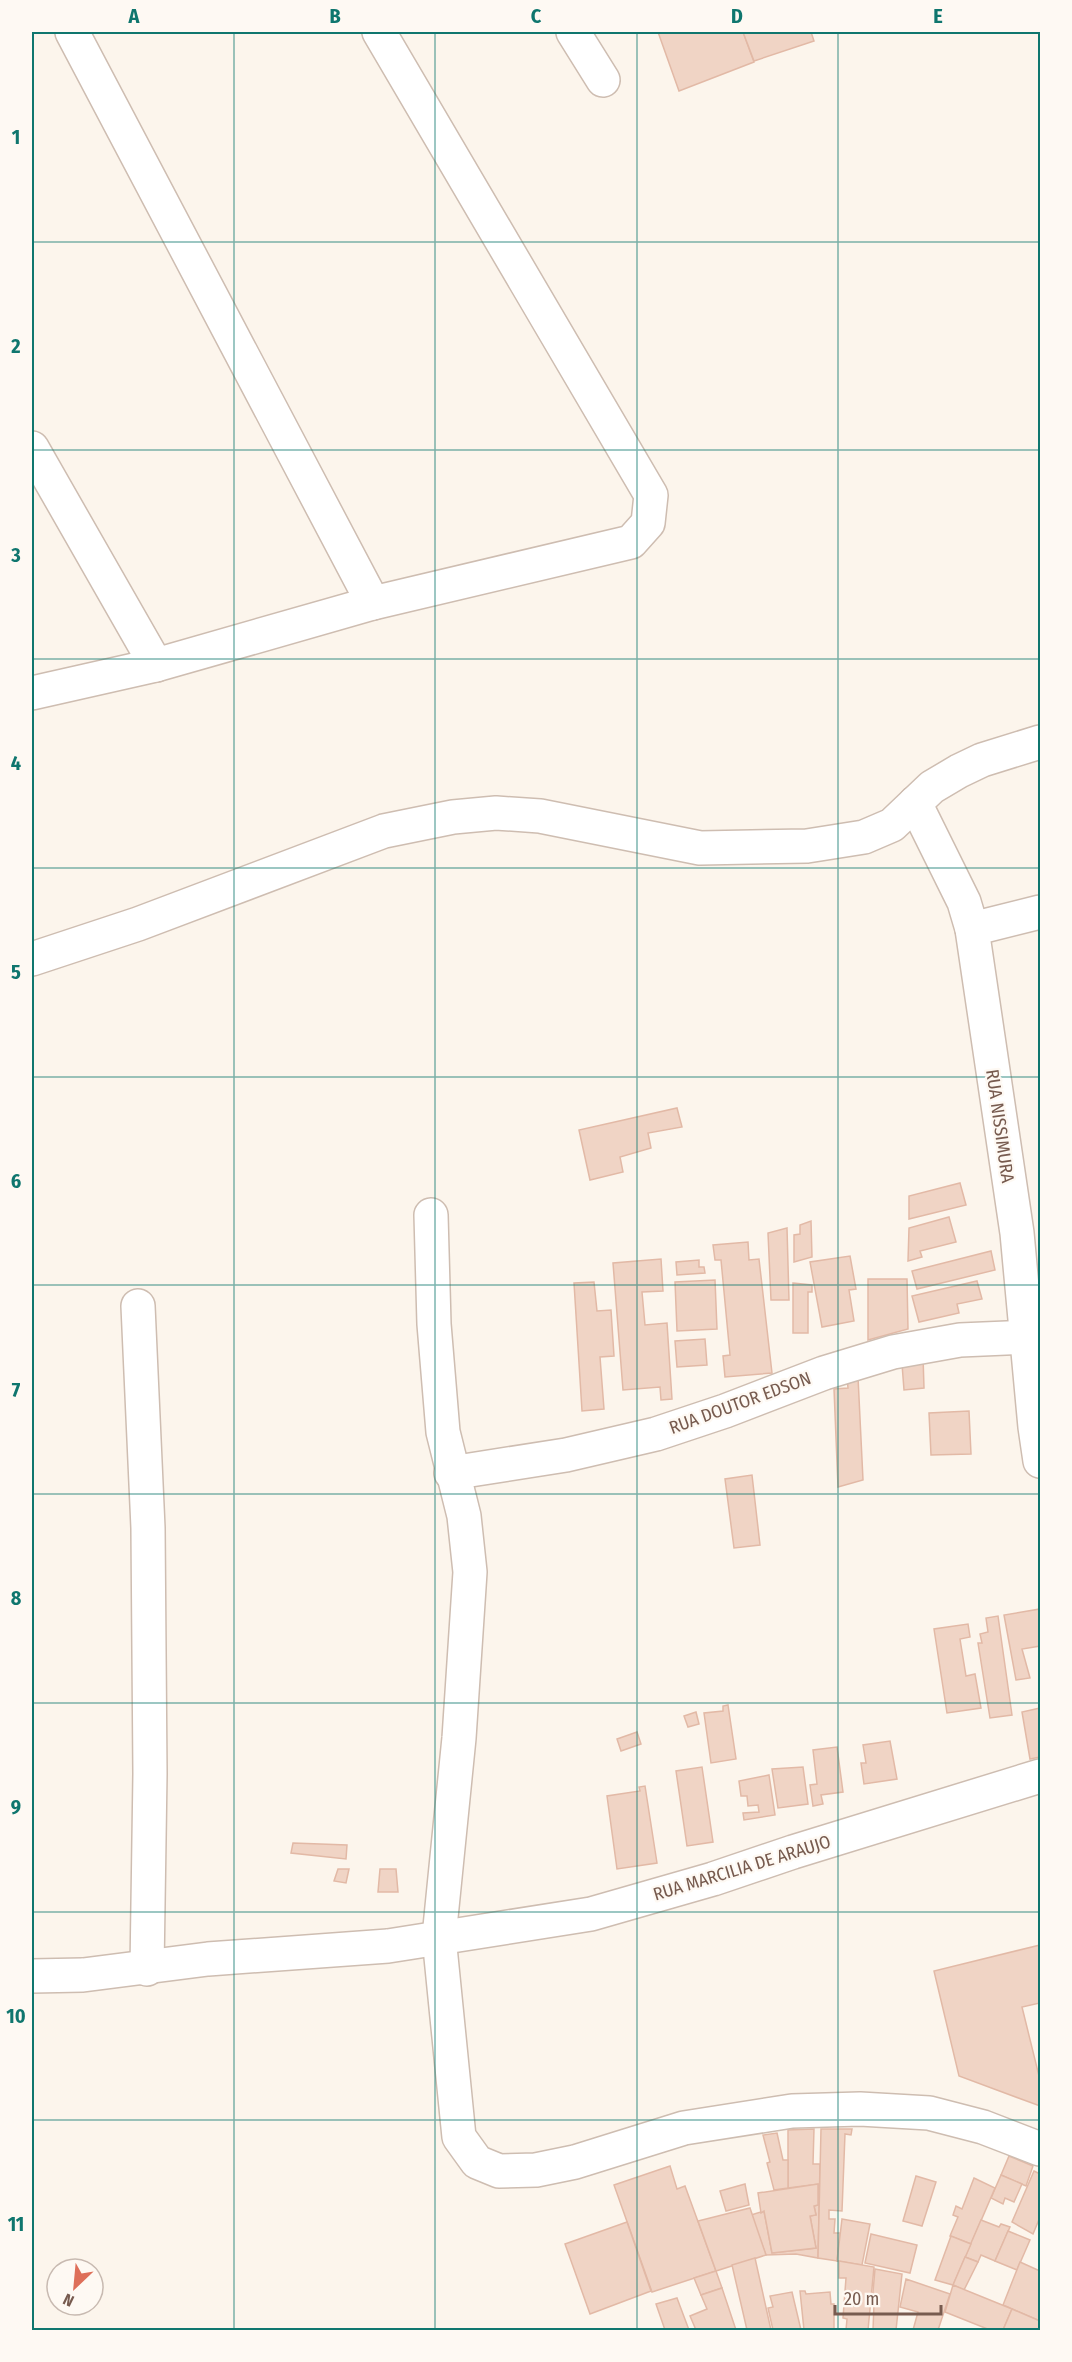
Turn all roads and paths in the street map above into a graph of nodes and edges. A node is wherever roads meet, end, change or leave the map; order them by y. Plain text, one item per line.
1 (72, 32) edge
2 (379, 32) edge
3 (573, 32) edge
4 (603, 80) dead end
5 (32, 448) edge
6 (373, 603) junction
7 (156, 665) junction
8 (32, 693) edge
9 (1041, 742) edge
10 (915, 803) junction
11 (1041, 912) edge
12 (972, 929) junction
13 (32, 959) edge
14 (430, 1215) dead end
15 (138, 1306) dead end
16 (1028, 1337) junction
17 (1041, 1461) edge
18 (452, 1473) junction
19 (1041, 1776) edge
20 (439, 1937) junction
21 (147, 1969) junction
22 (32, 1977) edge
23 (1041, 2149) edge

1 - 6 street
2 - 6 street
3 - 4 street
5 - 7 street
6 - 7 street
7 - 8 street
9 - 10 street
10 - 12 street, RUA NISSIMURA
10 - 13 street
11 - 12 street
12 - 16 street, RUA NISSIMURA
14 - 18 street
15 - 21 street
16 - 17 street, RUA NISSIMURA
16 - 18 street, RUA DOUTOR EDSON
18 - 20 street
19 - 20 street, RUA MARCILIA DE ARAUJO
20 - 21 street, RUA MARCILIA DE ARAUJO
20 - 23 street
21 - 22 street, RUA MARCILIA DE ARAUJO

